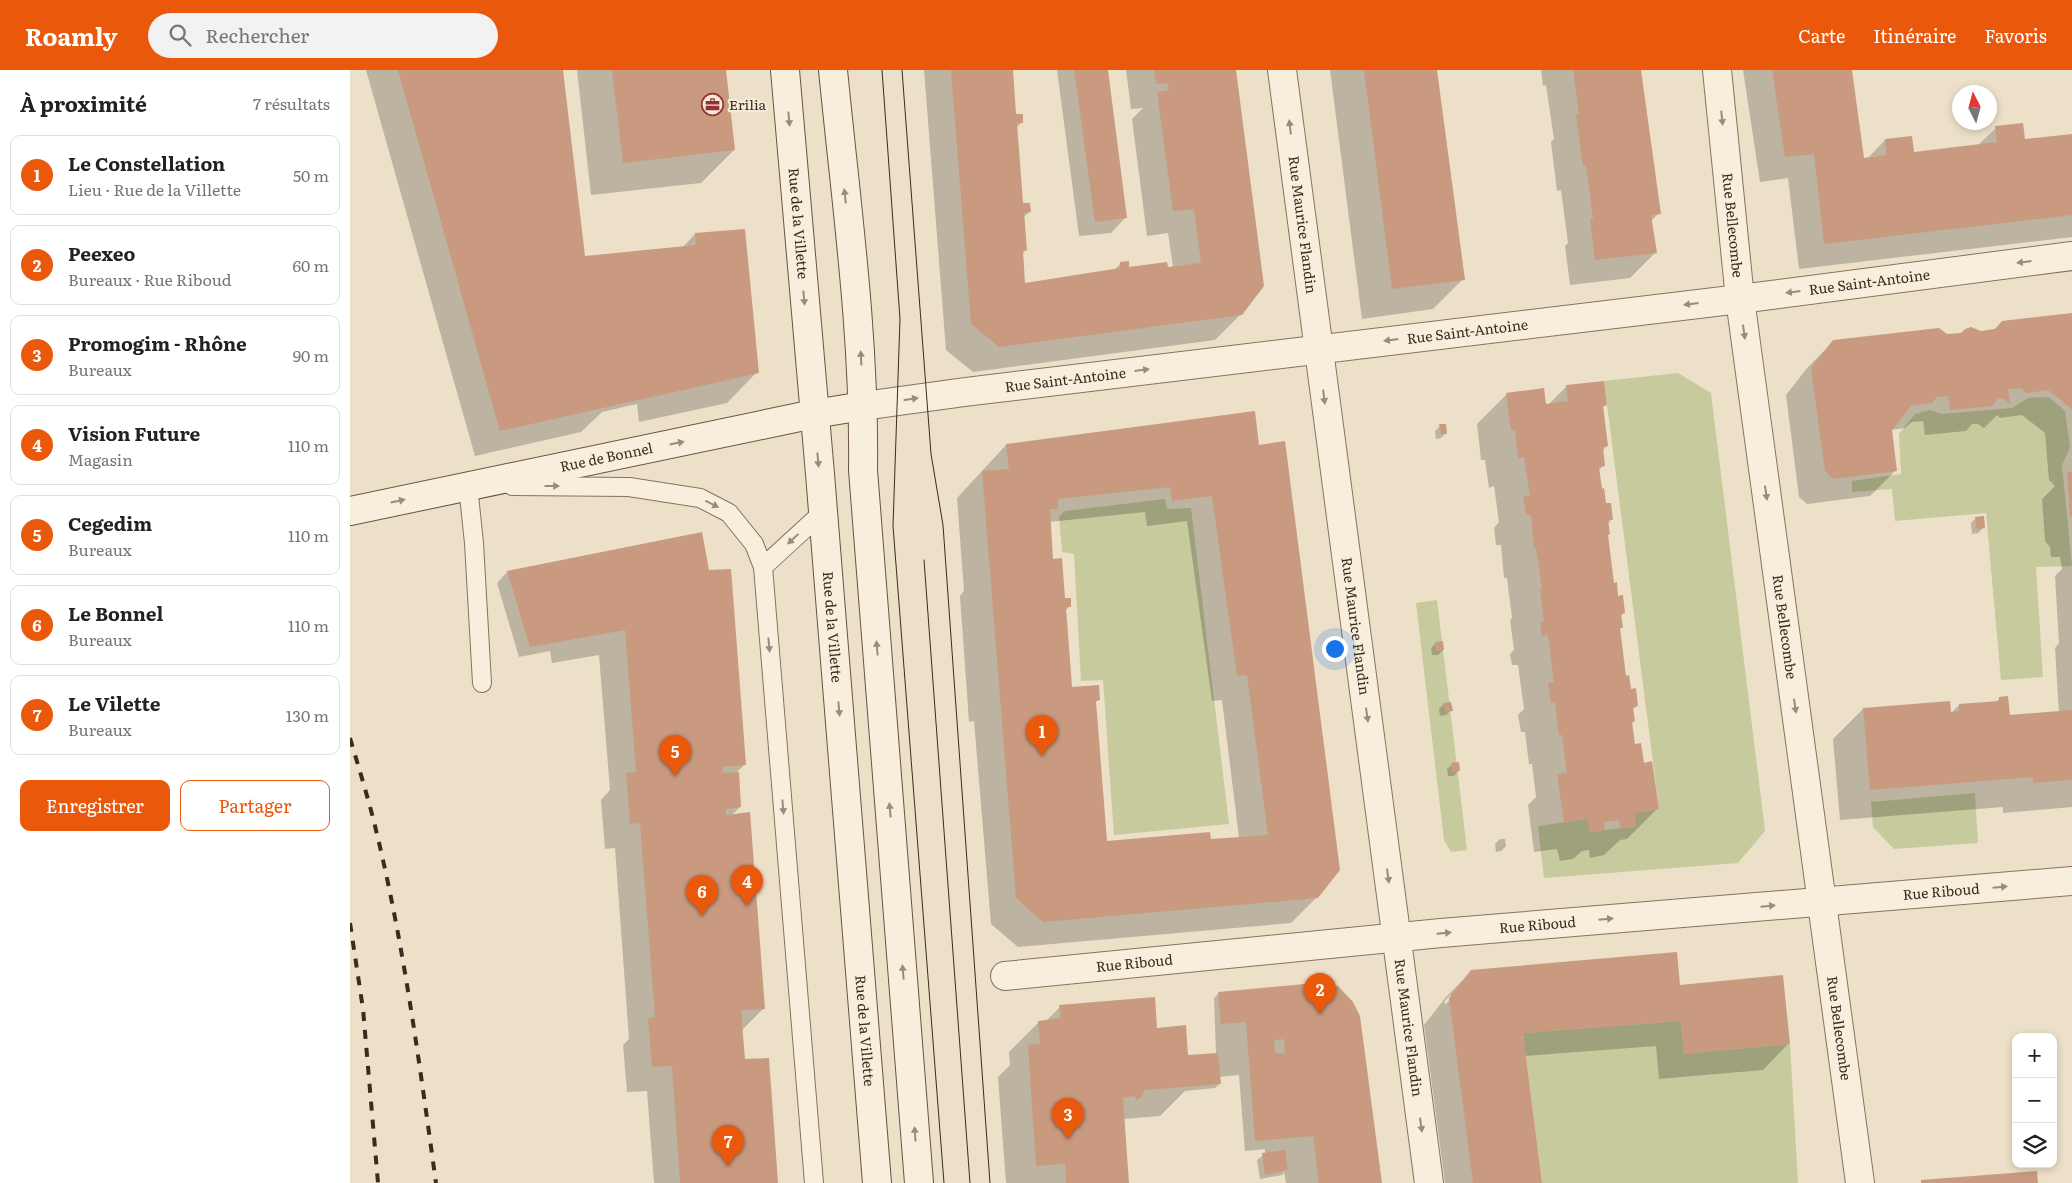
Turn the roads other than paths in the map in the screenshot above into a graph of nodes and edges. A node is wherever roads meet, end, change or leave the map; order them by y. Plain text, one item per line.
1 (785, 70) edge
2 (833, 70) edge
3 (1282, 70) edge
4 (1717, 70) edge
5 (2072, 256) edge
6 (1740, 299) junction
7 (1319, 349) junction
8 (863, 406) junction
9 (814, 414) junction
10 (468, 486) junction
11 (350, 511) edge
12 (823, 512) junction
13 (763, 567) junction
14 (482, 684) dead end
15 (2072, 881) edge
16 (1821, 902) junction
17 (1396, 938) junction
18 (1005, 976) dead end
19 (814, 1183) edge
20 (877, 1183) edge
21 (919, 1183) edge
22 (1429, 1183) edge
23 (1860, 1183) edge

1 -> 9 street, Rue de la Villette
8 -> 2 street
7 -> 3 street, Rue Maurice Flandin
4 -> 6 street, Rue Bellecombe
5 -> 6 street, Rue Saint-Antoine
6 -> 7 street, Rue Saint-Antoine
6 -> 16 street, Rue Bellecombe
8 -> 7 street, Rue Saint-Antoine
7 -> 17 street, Rue Maurice Flandin
8 - 9 street, Rue de Bonnel
21 -> 8 street
10 -> 9 street, Rue de Bonnel
9 -> 12 street, Rue de la Villette
11 -> 10 street, Rue de Bonnel
10 -> 13 lane
10 - 14 lane
12 -> 13 lane
12 -> 20 street, Rue de la Villette
13 -> 19 lane
16 -> 15 street, Rue Riboud
17 -> 16 street, Rue Riboud
16 - 23 street, Rue Bellecombe
17 - 18 street, Rue Riboud
17 -> 22 street, Rue Maurice Flandin

